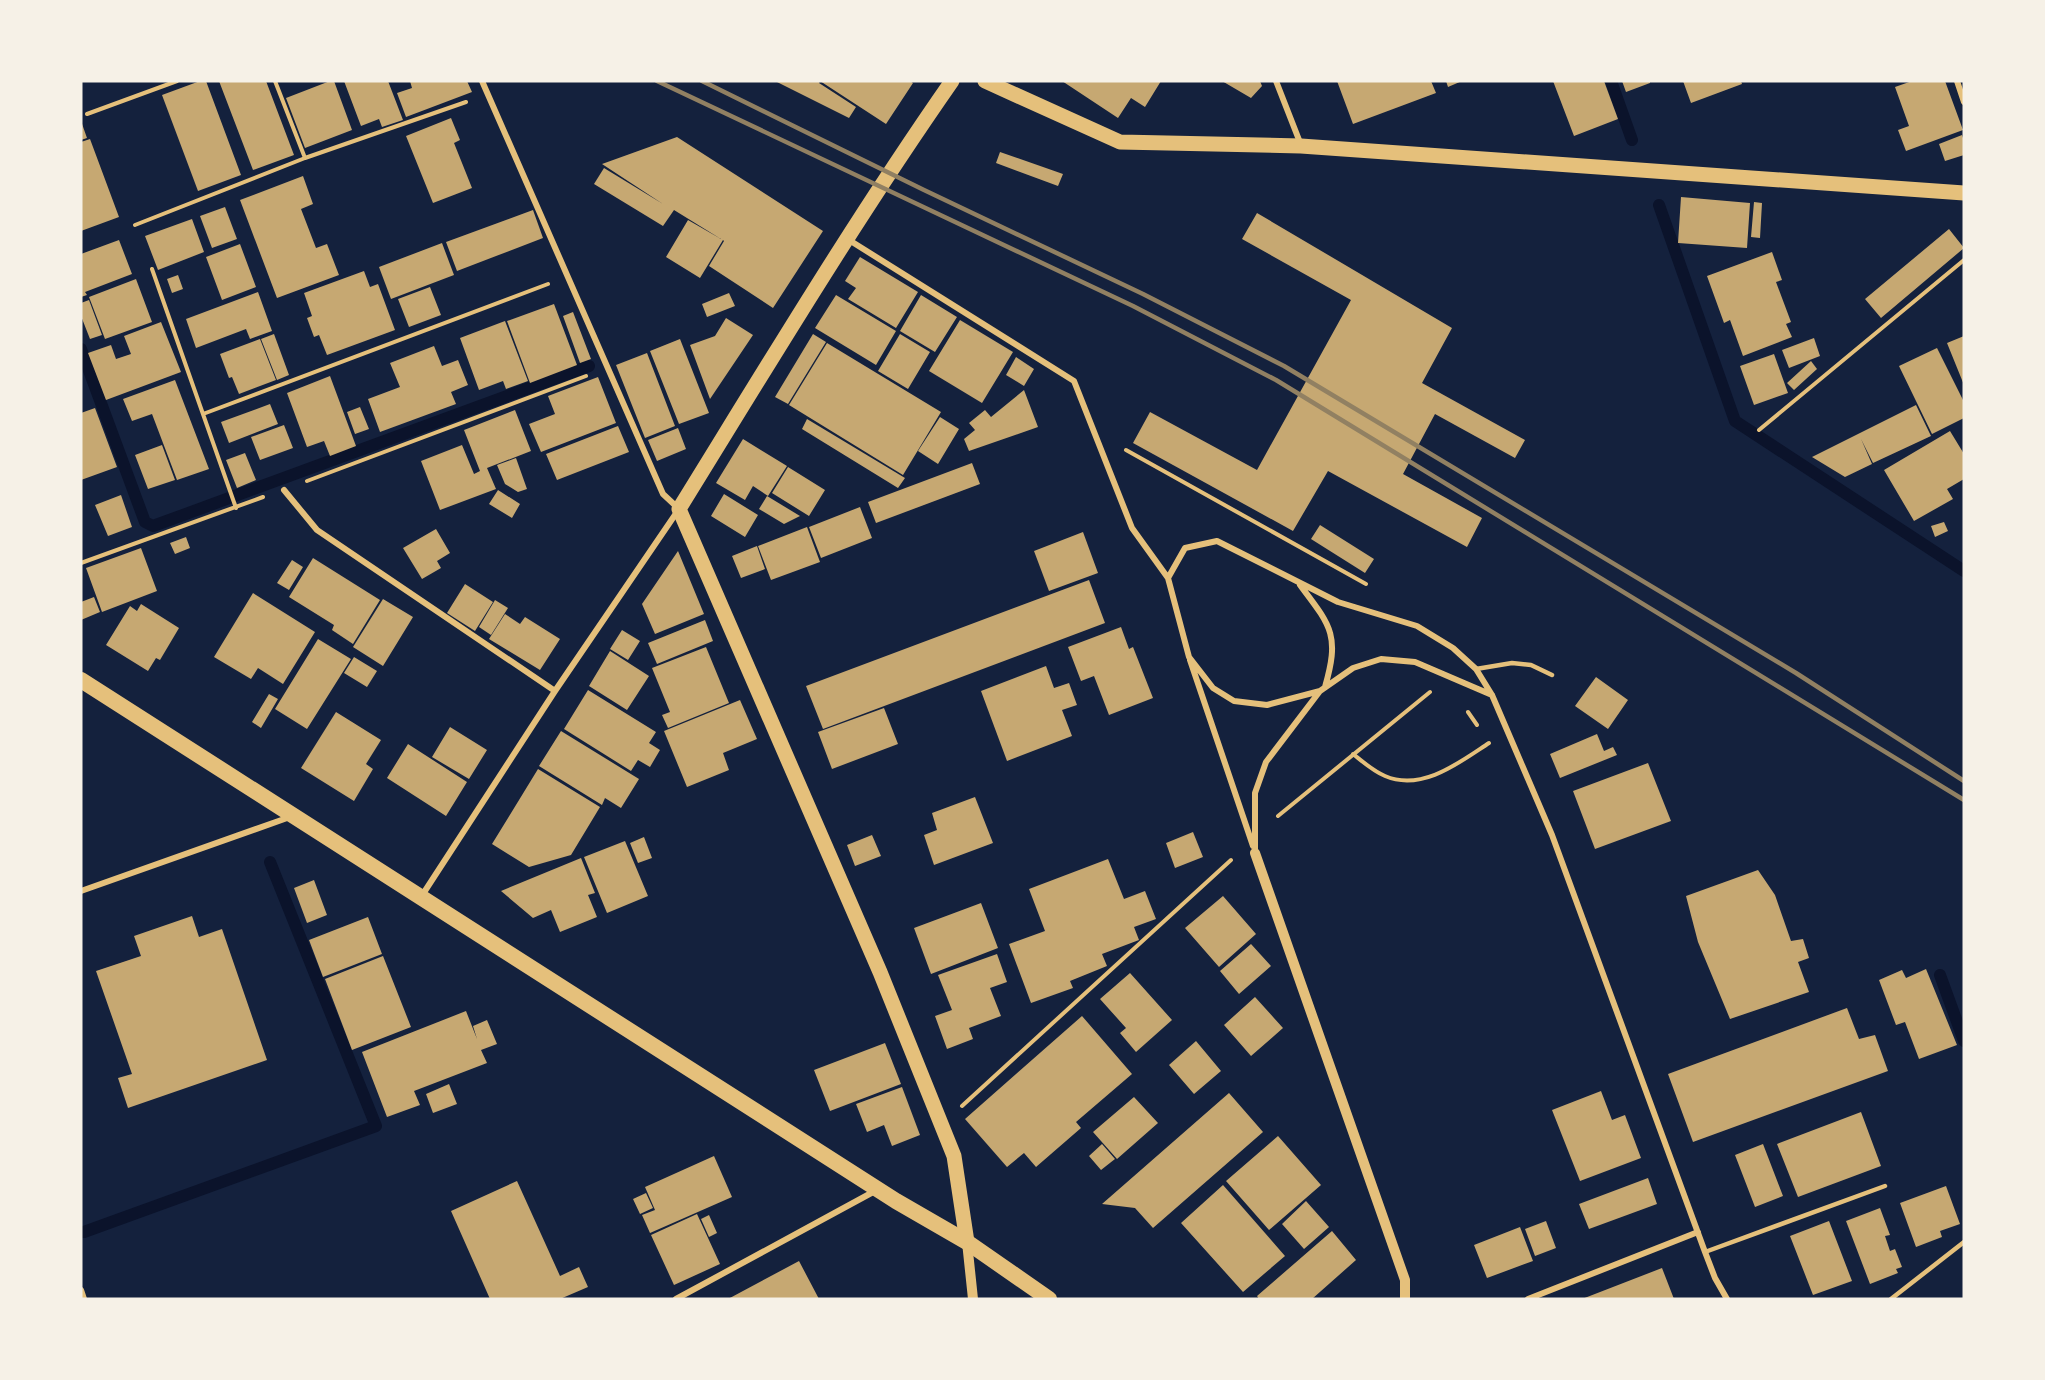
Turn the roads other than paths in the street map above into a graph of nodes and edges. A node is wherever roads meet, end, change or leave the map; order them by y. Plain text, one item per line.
1 (482, 81) edge
2 (952, 81) edge
3 (986, 81) edge
4 (1276, 81) edge
5 (1957, 81) edge
6 (1964, 102) edge
7 (1301, 146) junction
8 (1964, 193) edge
9 (846, 238) junction
10 (284, 490) road end
11 (679, 509) junction
12 (1168, 578) junction
13 (1298, 582) junction
14 (1189, 657) junction
15 (1476, 669) junction
16 (1552, 675) dead end
17 (81, 680) edge
18 (1322, 689) junction
19 (555, 691) junction
20 (1492, 695) junction
21 (294, 815) junction
22 (1256, 853) junction
23 (81, 891) edge
24 (421, 897) junction
25 (1885, 1186) dead end
26 (879, 1190) junction
27 (1698, 1232) junction
28 (967, 1242) junction
29 (1964, 1242) edge
30 (1705, 1252) junction
31 (81, 1290) edge
32 (84, 1299) edge
33 (676, 1299) edge
34 (973, 1299) edge
35 (1049, 1299) edge
36 (1405, 1299) edge
37 (1528, 1299) edge
38 (1727, 1299) edge
39 (1891, 1299) edge

1 - 11 street
2 - 9 main road
3 - 7 main road
4 - 7 street
5 - 6 street
7 - 8 main road
9 - 11 main road
9 - 12 street
10 - 19 street
11 - 19 street
11 - 28 main road
12 - 13 street
12 - 14 street
13 - 15 street
13 - 18 street
14 - 18 street
14 - 22 street
15 - 16 lane
15 - 20 street
17 - 21 highway
18 - 20 street
18 - 22 street
19 - 24 street
20 - 27 street
21 - 23 street
21 - 24 highway
22 - 36 street
24 - 26 highway
25 - 30 lane
26 - 28 highway
26 - 33 street
27 - 30 street
27 - 37 street
28 - 34 street
28 - 35 highway
29 - 39 lane
30 - 38 street
31 - 32 street

